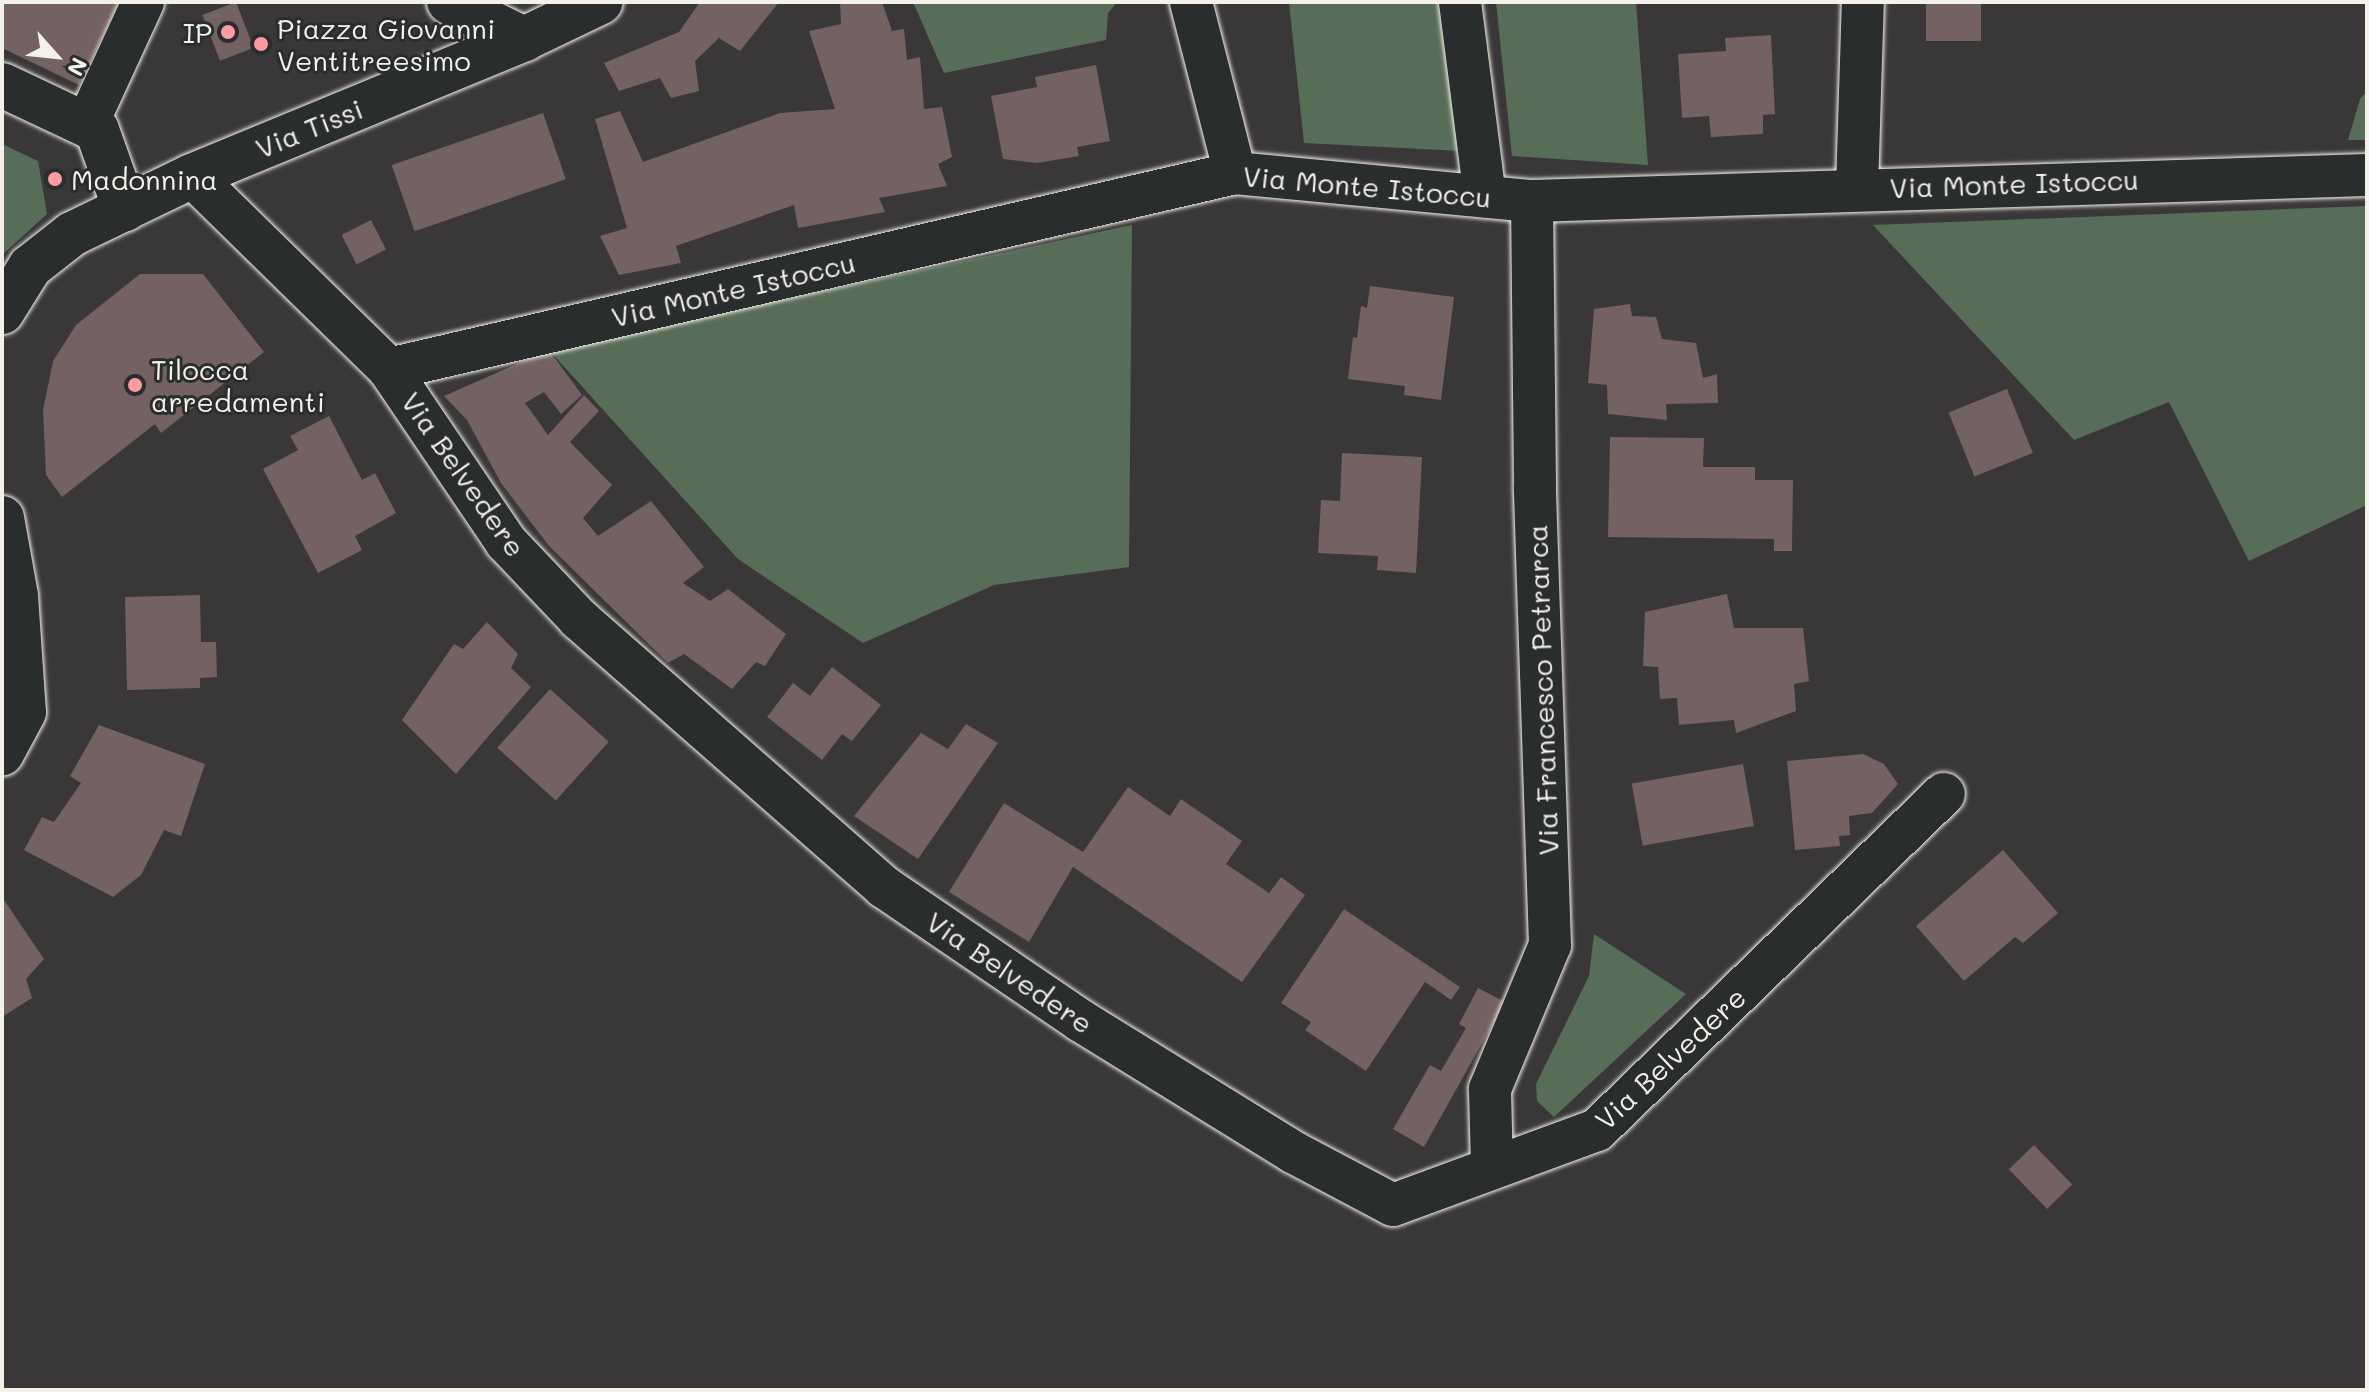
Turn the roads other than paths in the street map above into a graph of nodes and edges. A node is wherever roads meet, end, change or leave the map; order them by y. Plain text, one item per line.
1 (143, 2) edge
2 (449, 2) edge
3 (601, 2) edge
4 (1191, 2) edge
5 (1460, 2) edge
6 (1863, 2) edge
7 (524, 39) junction
8 (2, 85) edge
9 (87, 124) junction
10 (1235, 173) junction
11 (2367, 175) edge
12 (192, 176) junction
13 (1857, 188) junction
14 (1485, 196) junction
15 (1532, 201) junction
16 (125, 209) junction
17 (2, 312) edge
18 (389, 369) junction
19 (2, 518) edge
20 (2, 753) edge
21 (1944, 794) dead end
22 (1492, 1167) junction

1 - 9 street
2 - 7 main road
3 - 7 main road, Via Tissi
4 - 10 street
5 - 14 street
6 - 13 street
7 - 12 main road, Via Tissi
8 - 9 main road
9 - 16 main road
10 - 14 street, Via Monte Istoccu
10 - 18 street, Via Monte Istoccu
11 - 13 street, Via Monte Istoccu
12 - 16 main road, Via Tissi
12 - 18 street, Via Belvedere
13 - 15 street, Via Monte Istoccu
14 - 15 street, Via Monte Istoccu
15 - 22 street, Via Francesco Petrarca
16 - 17 main road, Via Tissi
18 - 22 street, Via Belvedere
19 - 20 main road
21 - 22 street, Via Belvedere

